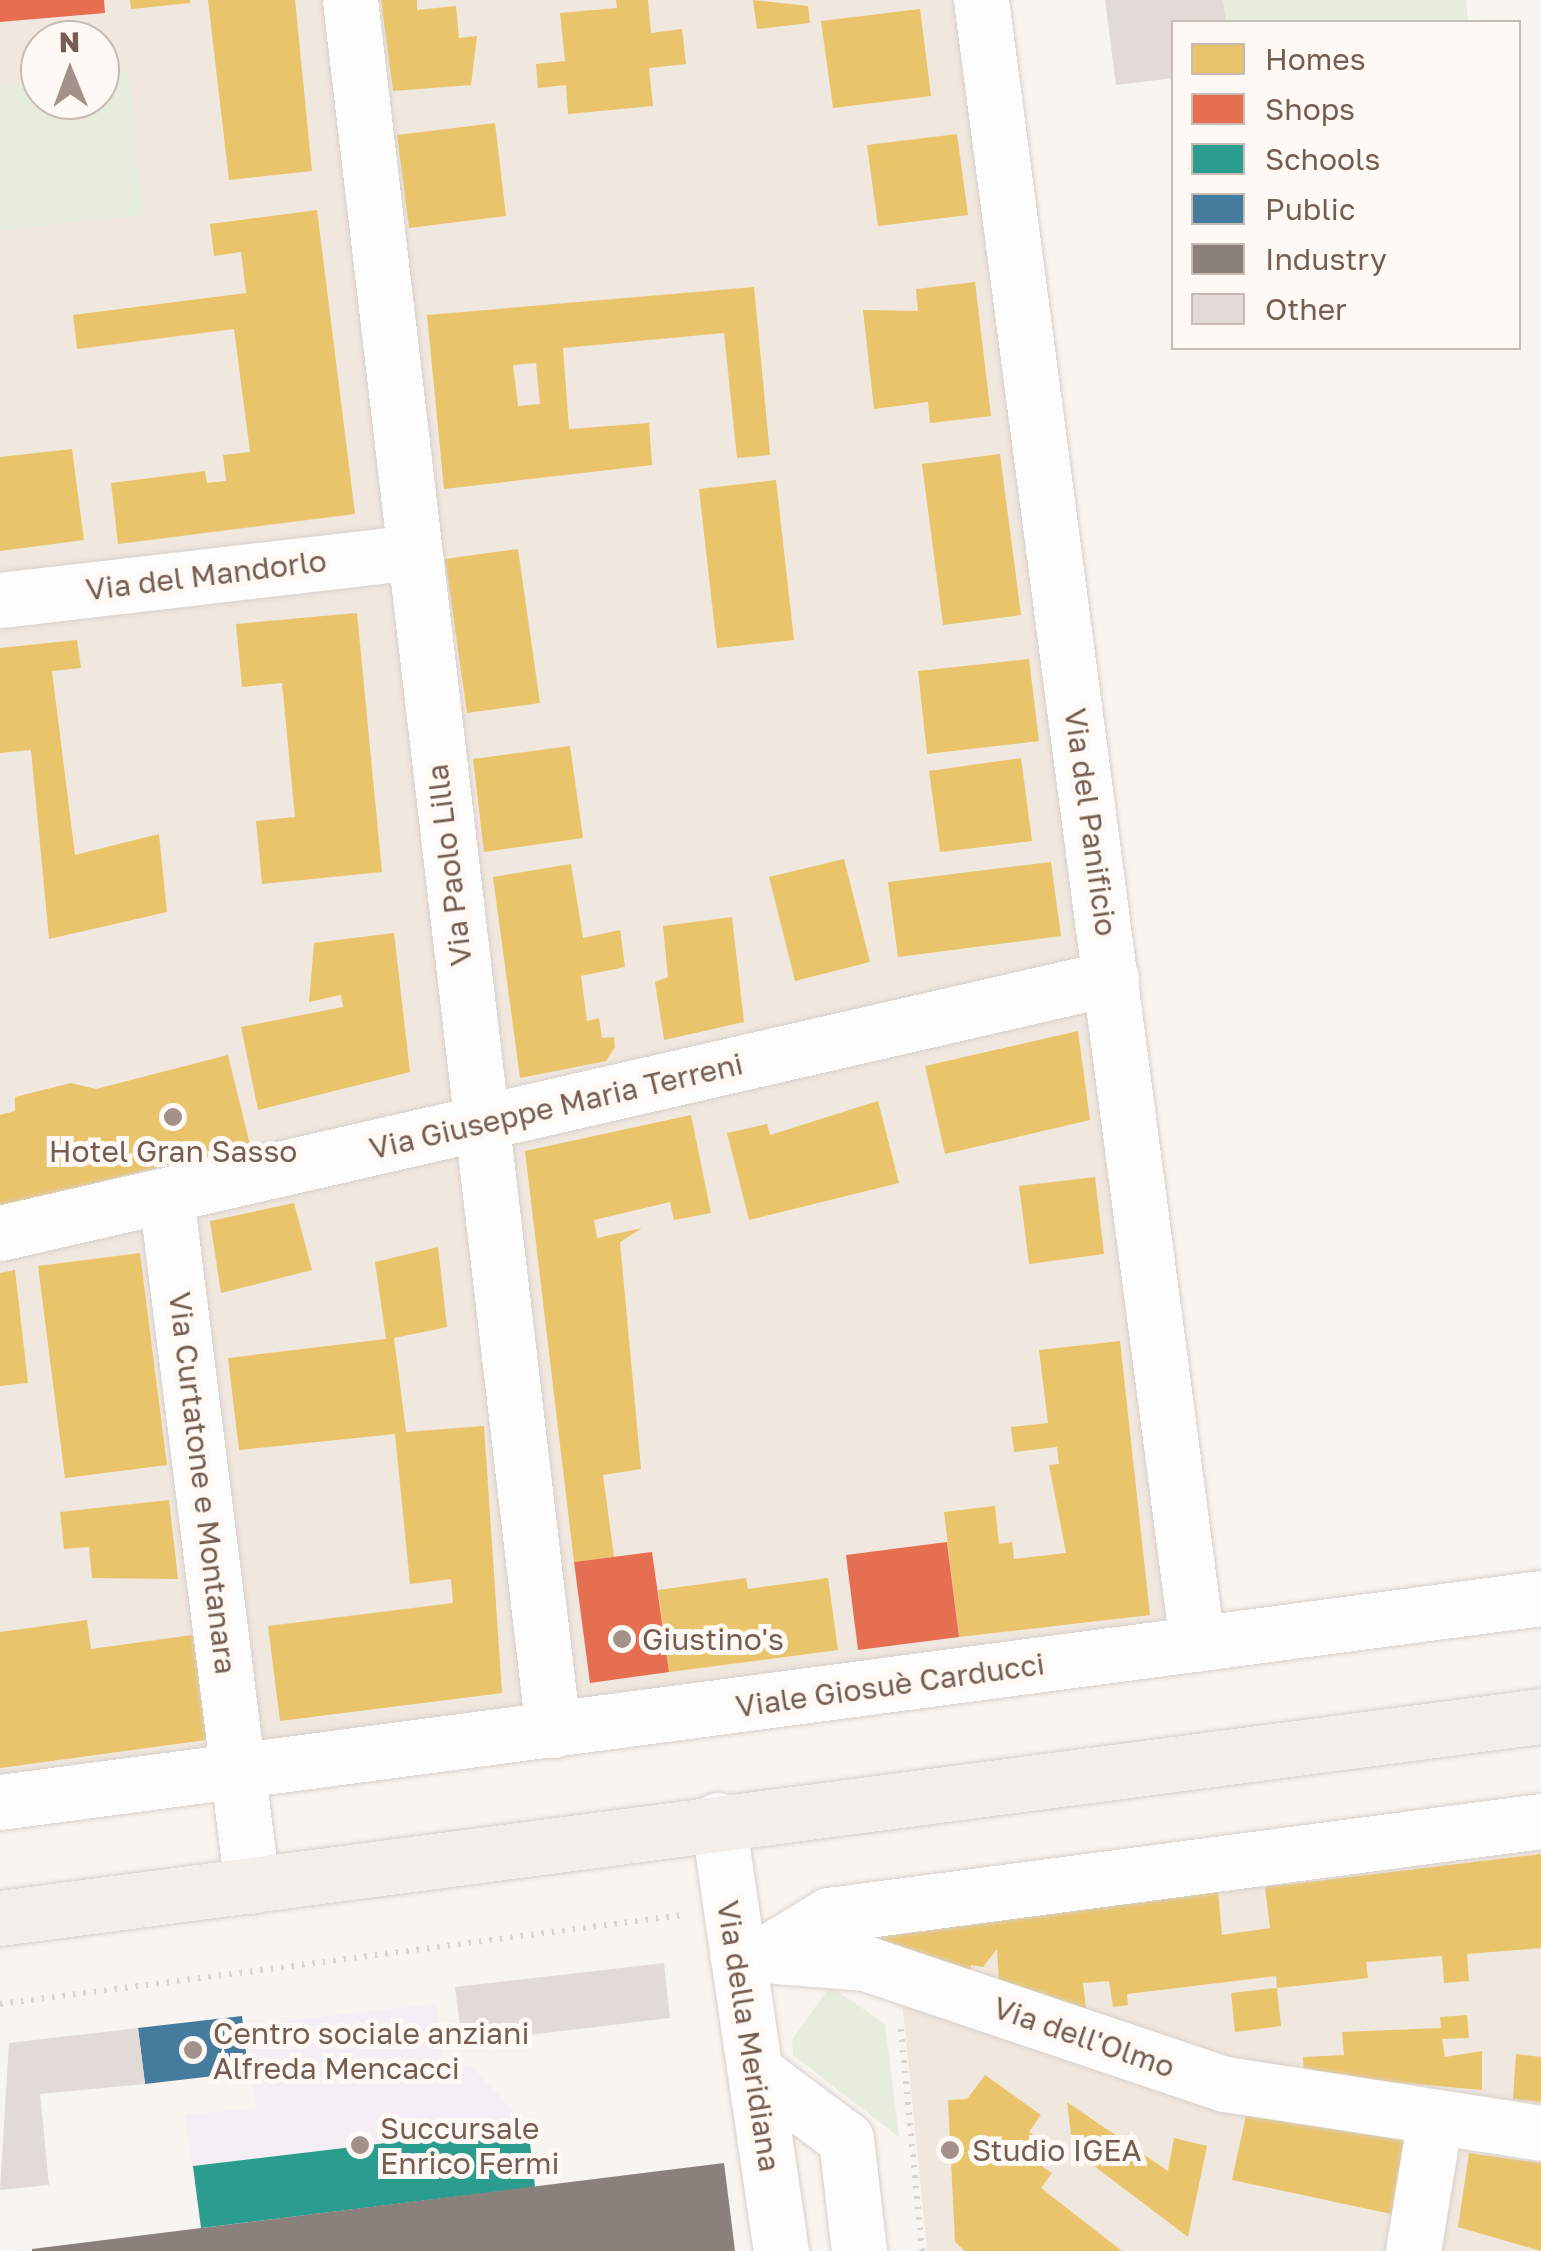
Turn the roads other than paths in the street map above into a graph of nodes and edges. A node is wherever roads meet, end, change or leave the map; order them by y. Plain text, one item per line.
1 (350, 0) edge
2 (981, 0) edge
3 (413, 552) junction
4 (0, 600) edge
5 (1111, 978) junction
6 (478, 1126) junction
7 (166, 1196) junction
8 (0, 1233) edge
9 (1541, 1598) edge
10 (1196, 1644) junction
11 (1541, 1716) edge
12 (553, 1730) junction
13 (238, 1770) junction
14 (0, 1802) edge
15 (718, 1820) junction
16 (1541, 1821) edge
17 (252, 1886) junction
18 (0, 1918) edge
19 (745, 1937) junction
20 (756, 2072) junction
21 (1435, 2118) junction
22 (1541, 2133) edge
23 (782, 2251) edge
24 (859, 2251) edge
25 (1413, 2251) edge

1 - 3 street, Via Paolo Lilla
2 - 5 street, Via del Panificio
3 - 4 street, Via del Mandorlo
3 - 6 street, Via Paolo Lilla
5 - 6 street, Via Giuseppe Maria Terreni
5 - 10 street, Via del Panificio
6 - 7 street, Via Giuseppe Maria Terreni
6 - 12 street, Via Paolo Lilla
7 - 8 street, Via Giuseppe Maria Terreni
7 - 13 street, Via Curtatone e Montanara
9 - 10 street, Viale Giosuè Carducci
10 - 12 street, Viale Giosuè Carducci
11 - 15 main road
12 - 13 street, Viale Giosuè Carducci
13 - 14 street, Viale Giosuè Carducci
13 - 17 street
15 - 17 main road
15 - 19 street, Via della Meridiana
16 - 19 street
17 - 18 main road
19 - 20 street, Via della Meridiana
19 - 21 street, Via dell'Olmo
20 - 23 street, Via della Meridiana
20 - 24 street
21 - 22 street, Via dell'Olmo
21 - 25 street

